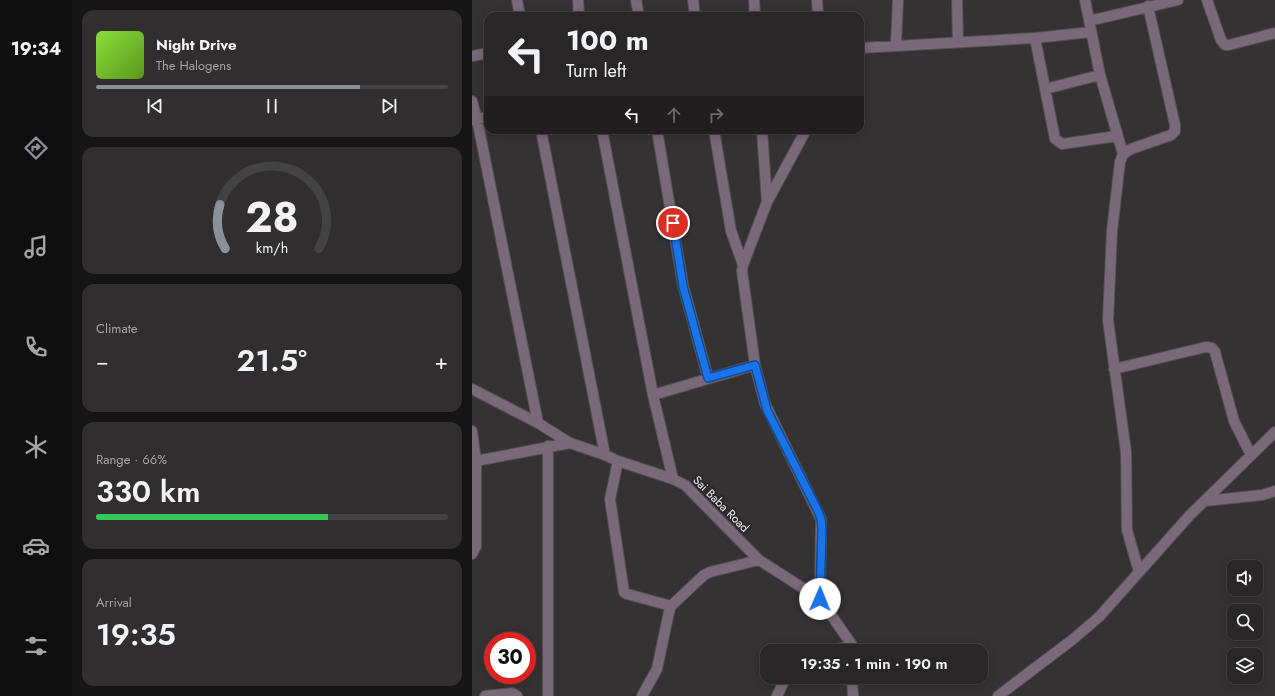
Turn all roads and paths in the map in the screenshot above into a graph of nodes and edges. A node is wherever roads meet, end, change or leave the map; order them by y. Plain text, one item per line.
1 (517, 0) edge
2 (578, 0) edge
3 (636, 0) edge
4 (693, 0) edge
5 (754, 0) edge
6 (817, 0) edge
7 (898, 0) edge
8 (957, 0) edge
9 (1085, 0) edge
10 (1178, 0) edge
11 (1207, 0) edge
12 (1148, 6) junction
13 (519, 12) edge
14 (580, 12) edge
15 (638, 12) edge
16 (694, 12) edge
17 (755, 12) edge
18 (818, 12) edge
19 (1089, 21) junction
20 (1091, 32) junction
21 (1275, 33) edge
22 (1035, 38) junction
23 (958, 42) junction
24 (896, 45) junction
25 (864, 48) edge
26 (484, 54) edge
27 (472, 56) edge
28 (1100, 75) junction
29 (1045, 88) junction
30 (472, 101) edge
31 (484, 118) edge
32 (474, 120) edge
33 (542, 134) edge
34 (603, 134) edge
35 (658, 134) edge
36 (715, 134) edge
37 (762, 134) edge
38 (804, 134) edge
39 (1117, 136) junction
40 (1123, 154) junction
41 (767, 202) junction
42 (743, 265) junction
43 (755, 365) junction
44 (1114, 369) junction
45 (708, 378) junction
46 (472, 389) edge
47 (653, 395) junction
48 (538, 423) junction
49 (472, 431) edge
50 (1275, 432) edge
51 (570, 442) junction
52 (548, 446) junction
53 (605, 455) junction
54 (1251, 455) junction
55 (618, 461) junction
56 (475, 468) edge
57 (673, 479) junction
58 (1275, 491) edge
59 (1205, 501) junction
60 (472, 554) edge
61 (759, 560) junction
62 (1139, 572) junction
63 (820, 599) junction
64 (671, 606) junction
65 (849, 644) edge
66 (783, 684) edge
67 (852, 684) edge
68 (485, 696) edge
69 (517, 696) edge
70 (548, 696) edge
71 (642, 696) edge
72 (777, 696) edge
73 (853, 696) edge
74 (998, 696) edge

1 - 13 street
2 - 14 street
3 - 15 street
4 - 16 street
5 - 17 street
6 - 18 street
7 - 24 street
8 - 23 street
9 - 19 street
10 - 12 street
11 - 21 street
12 - 19 street
12 - 40 street
19 - 20 street
20 - 22 street
20 - 28 street
22 - 23 street
22 - 29 street
23 - 24 street
24 - 25 street
26 - 27 street
28 - 29 street
28 - 39 street
29 - 39 street
30 - 32 street
31 - 32 street
32 - 48 street
33 - 53 street
34 - 47 street
35 - 45 street
36 - 42 street
37 - 41 street
38 - 41 street
39 - 40 street
40 - 44 street
41 - 42 street
42 - 43 street
43 - 45 street
43 - 63 street
44 - 54 street
44 - 62 street
45 - 47 street
46 - 48 street, Sai Baba Road
47 - 57 street
48 - 51 street, Sai Baba Road
49 - 56 street
50 - 54 street
51 - 52 street
51 - 53 street, Sai Baba Road
52 - 56 street
52 - 70 street
53 - 55 street, Sai Baba Road
54 - 59 street
55 - 57 street, Sai Baba Road
55 - 64 street
56 - 60 street
57 - 61 street, Sai Baba Road
58 - 59 street
59 - 62 street
61 - 63 street, Sai Baba Road
61 - 64 street
62 - 74 street
63 - 65 street, Sai Baba Road
64 - 71 street
66 - 72 street
67 - 73 street
68 - 69 street

